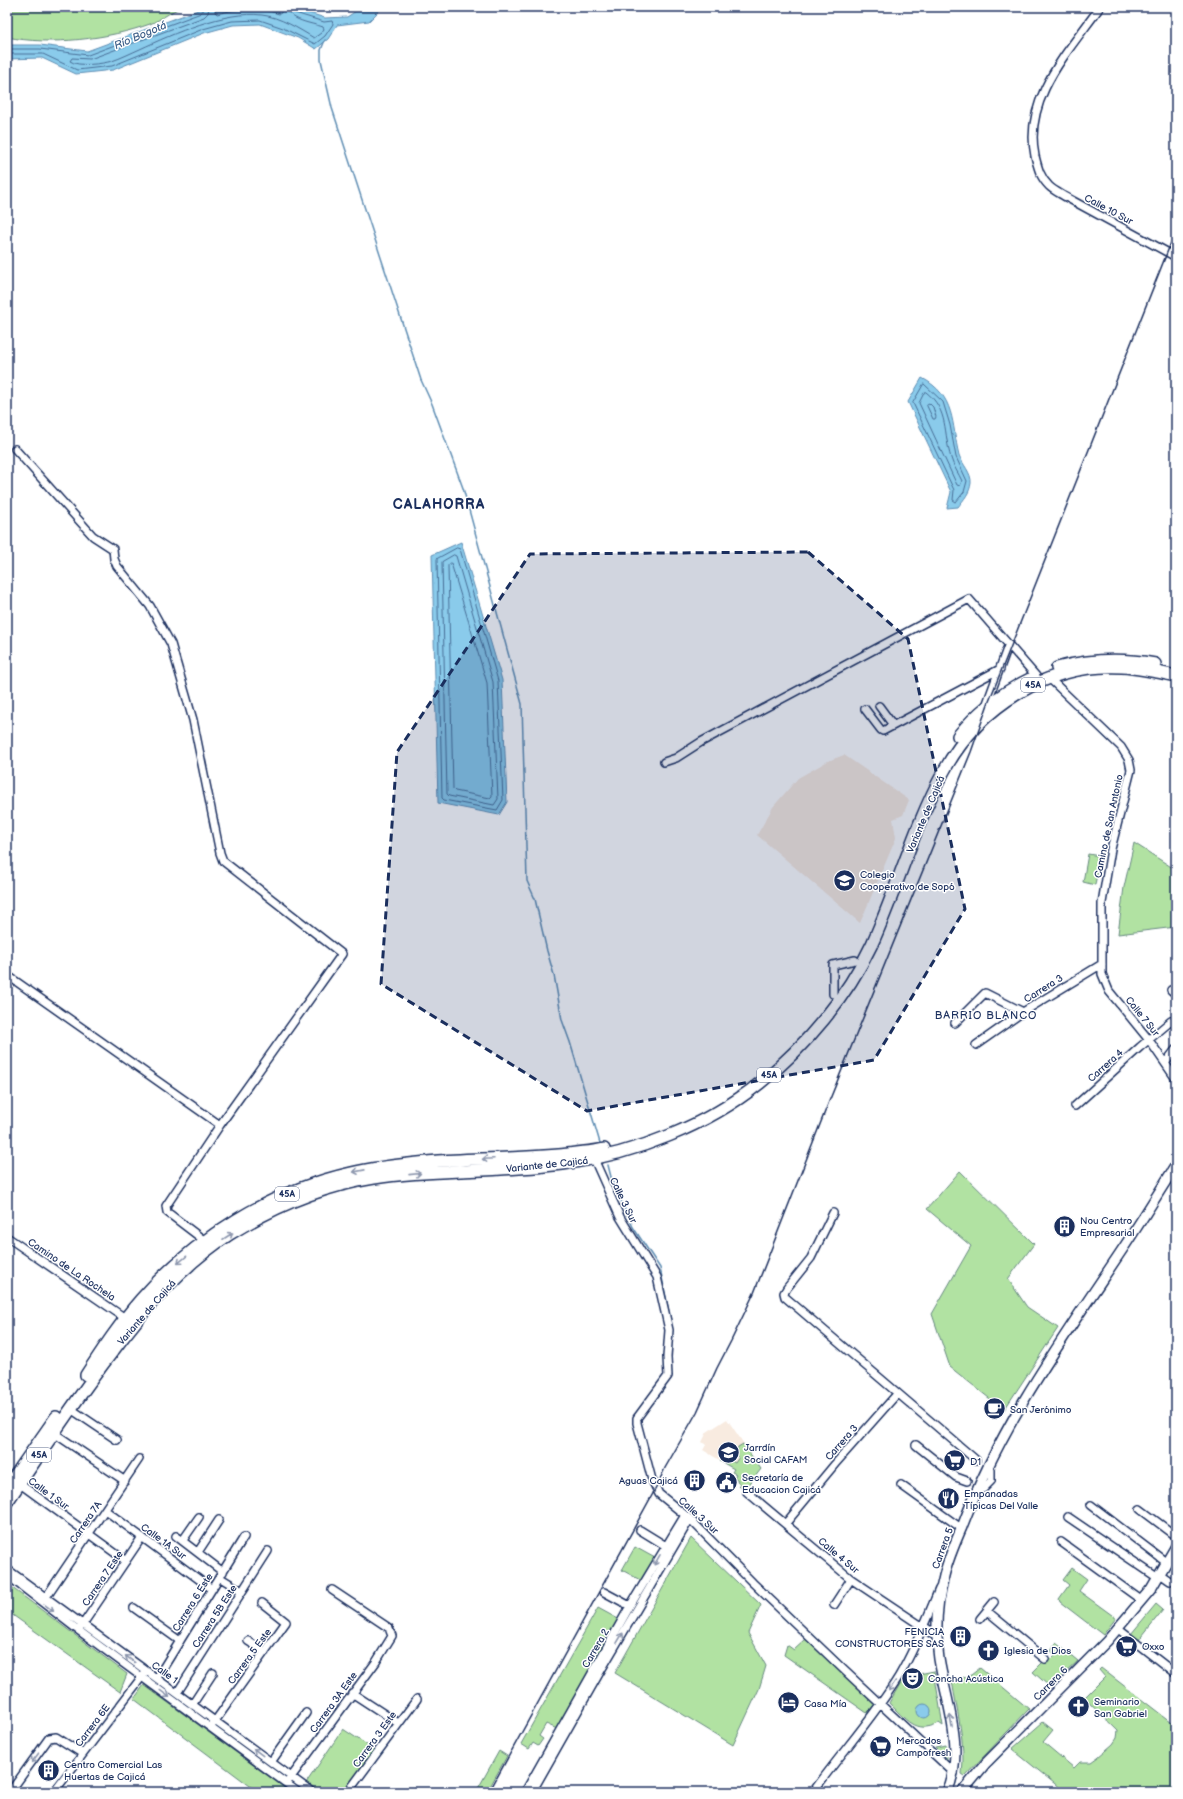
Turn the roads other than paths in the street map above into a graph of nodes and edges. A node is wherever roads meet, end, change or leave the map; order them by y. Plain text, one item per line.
1 (1100, 7) edge
2 (1176, 257) edge
3 (15, 449) dead end
4 (1008, 646) junction
5 (1176, 669) edge
6 (1000, 670) junction
7 (1036, 676) junction
8 (1176, 676) edge
9 (1049, 678) junction
10 (879, 706) dead end
11 (986, 707) junction
12 (865, 709) dead end
13 (893, 725) junction
14 (664, 762) dead end
15 (855, 960) junction
16 (1102, 964) junction
17 (7, 975) edge
18 (834, 994) junction
19 (1023, 1012) junction
20 (1171, 1021) dead end
21 (955, 1023) dead end
22 (1149, 1040) junction
23 (976, 1045) dead end
24 (1176, 1049) edge
25 (1166, 1062) junction
26 (1176, 1079) edge
27 (1075, 1106) dead end
28 (220, 1125) junction
29 (620, 1148) junction
30 (597, 1156) junction
31 (1176, 1165) edge
32 (163, 1194) dead end
33 (170, 1198) junction
34 (833, 1213) dead end
35 (7, 1237) edge
36 (206, 1241) junction
37 (125, 1318) junction
38 (897, 1394) junction
39 (71, 1409) junction
40 (54, 1433) junction
41 (117, 1440) dead end
42 (916, 1446) dead end
43 (139, 1459) dead end
44 (976, 1460) dead end
45 (124, 1481) junction
46 (967, 1481) dead end
47 (20, 1484) junction
48 (901, 1485) dead end
49 (7, 1486) edge
50 (747, 1492) dead end
51 (7, 1502) edge
52 (1091, 1505) dead end
53 (1140, 1509) dead end
54 (105, 1510) junction
55 (199, 1517) dead end
56 (688, 1517) junction
57 (1068, 1517) dead end
58 (219, 1520) dead end
59 (786, 1523) junction
60 (961, 1528) junction
61 (640, 1530) dead end
62 (89, 1534) junction
63 (176, 1536) dead end
64 (244, 1536) dead end
65 (1176, 1536) edge
66 (142, 1537) junction
67 (183, 1540) junction
68 (1061, 1542) dead end
69 (666, 1546) junction
70 (1176, 1546) edge
71 (268, 1551) dead end
72 (198, 1552) junction
73 (126, 1561) junction
74 (1167, 1563) junction
75 (7, 1569) edge
76 (221, 1574) junction
77 (7, 1576) edge
78 (944, 1576) junction
79 (1159, 1576) junction
80 (851, 1579) junction
81 (1170, 1581) dead end
82 (212, 1588) junction
83 (332, 1590) dead end
84 (242, 1591) junction
85 (604, 1592) dead end
86 (46, 1597) junction
87 (1141, 1600) junction
88 (994, 1602) dead end
89 (262, 1603) dead end
90 (834, 1605) dead end
91 (630, 1606) junction
92 (134, 1608) dead end
93 (987, 1611) junction
94 (980, 1619) dead end
95 (81, 1627) junction
96 (923, 1627) junction
97 (1117, 1628) junction
98 (937, 1636) junction
99 (180, 1641) junction
100 (248, 1641) dead end
101 (265, 1652) junction
102 (1045, 1659) dead end
103 (213, 1673) dead end
104 (1176, 1674) edge
105 (146, 1675) junction
106 (157, 1678) junction
107 (177, 1693) junction
108 (352, 1693) junction
109 (417, 1699) dead end
110 (192, 1704) junction
111 (880, 1704) junction
112 (306, 1713) dead end
113 (215, 1721) junction
114 (398, 1723) junction
115 (210, 1727) junction
116 (83, 1754) junction
117 (271, 1762) junction
118 (953, 1776) junction
119 (292, 1777) junction
120 (286, 1784) junction
121 (965, 1789) edge
122 (10, 1792) edge
123 (56, 1792) edge
124 (298, 1792) edge
125 (312, 1792) edge
126 (348, 1792) edge
127 (525, 1792) edge
128 (532, 1792) edge
129 (813, 1792) edge
130 (947, 1792) edge

1 - 2 street, Calle 10 Sur
3 - 28 street
4 - 6 street
4 - 7 street
4 - 14 street
5 - 7 highway, Variante de Cajicá / 45A
6 - 11 street
6 - 13 street
7 - 11 highway, Variante de Cajicá / 45A
8 - 9 highway, Variante de Cajicá / 45A
9 - 16 street, Camino de San Antonio
9 - 29 highway, Variante de Cajicá / 45A
10 - 13 street
11 - 15 highway, Variante de Cajicá / 45A
12 - 13 street
15 - 18 highway, Variante de Cajicá / 45A
15 - 18 street
16 - 19 street, Carrera 3
16 - 22 street, Calle 7 Sur
17 - 28 street
18 - 29 highway, Variante de Cajicá / 45A
19 - 21 street
19 - 23 street, Carrera 3
20 - 22 street, Carrera 4
22 - 25 street, Calle 7 Sur
22 - 27 street, Carrera 4
24 - 25 street
25 - 26 street, Calle 7 Sur
28 - 33 street
29 - 30 highway, Variante de Cajicá / 45A
30 -> 36 highway, Variante de Cajicá / 45A
39 -> 30 highway, Variante de Cajicá / 45A
30 - 56 street, Calle 3 Sur
31 - 60 main road, Carrera 5
32 - 33 street
33 - 36 street
34 - 38 street
35 - 37 street, Camino de La Rochela
36 -> 37 highway, Variante de Cajicá / 45A
37 - 49 highway, Variante de Cajicá / 45A
38 - 44 street
38 - 59 street, Carrera 3
39 - 40 highway, Variante de Cajicá / 45A
39 - 41 street
40 - 45 street
40 - 47 highway, Variante de Cajicá / 45A
42 - 46 street
43 - 45 street, Carrera 7A
45 - 54 street, Carrera 7A
47 - 51 highway, Variante de Cajicá / 45A
47 - 62 street, Calle 1 Sur
48 - 60 street
50 - 59 street, Calle 4 Sur
52 - 74 street
53 - 65 street
54 - 62 street, Carrera 7A
54 - 66 street, Calle 1A Sur
55 - 67 street
56 - 69 street, Carrera 2
56 - 111 street, Calle 3 Sur
128 -> 56 street
57 - 79 street
58 - 72 street
59 - 80 street, Calle 4 Sur
60 - 78 main road, Carrera 5
61 - 69 street
62 - 73 street, Calle 1 Sur
62 - 86 street, Carrera 7A
63 - 67 street
64 - 76 street, Carrera 6 Este
66 - 73 street, Carrera 7 Este
66 - 82 street, Calle 1A Sur
67 - 72 street
68 - 87 street
69 -> 91 street, Carrera 2
70 - 74 main road, Carrera 6
71 - 84 street, Carrera 5B Este
72 - 76 street
73 - 95 street, Carrera 7 Este
74 - 79 main road, Carrera 6
75 - 86 street, Calle 1
76 - 82 street, Carrera 6 Este
76 - 84 street
77 -> 95 street, Calle 1
78 - 96 street, Carrera 5
78 - 98 main road
79 - 81 street
79 - 87 main road, Carrera 6
80 - 90 street
80 - 96 street, Calle 4 Sur
82 - 99 street, Carrera 6 Este
83 - 108 street, Carrera 3A Este
84 - 107 street, Carrera 5B Este
85 - 91 street
86 - 95 street, Calle 1
87 - 97 main road, Carrera 6
88 - 93 street
89 - 101 street, Carrera 5 Este
91 - 127 street, Carrera 2
92 - 99 street
93 - 94 street
93 - 102 street
95 - 105 street, Calle 1
96 - 98 main road
96 -> 111 street, Carrera 5
97 - 104 street
97 - 121 main road, Carrera 6
118 -> 98 main road
99 - 106 street, Carrera 6 Este
100 - 101 street
101 - 113 street, Carrera 5 Este
103 - 110 street
105 - 106 street, Calle 1
105 -> 115 street, Calle 1
105 - 116 street, Carrera 6E
105 - 123 street, Carrera 6E
106 - 107 street, Calle 1
107 - 110 street, Calle 1
108 - 114 street
108 - 119 street, Carrera 3A Este
109 - 114 street, Carrera 3 Este
110 - 113 street, Calle 1
111 - 118 street, Calle 3 Sur
111 - 129 street, Carrera 5
112 - 117 street
113 - 115 street, Carrera 5 Este
117 -> 113 street, Calle 1
114 - 126 street, Carrera 3 Este
115 - 120 street, Calle 1
116 -> 122 street
116 - 123 street, Carrera 6E
117 - 119 street, Calle 1
118 - 121 main road
118 - 130 main road
119 - 120 street, Carrera 3A Este
119 - 125 street, Calle 1
120 - 124 street, Calle 1

